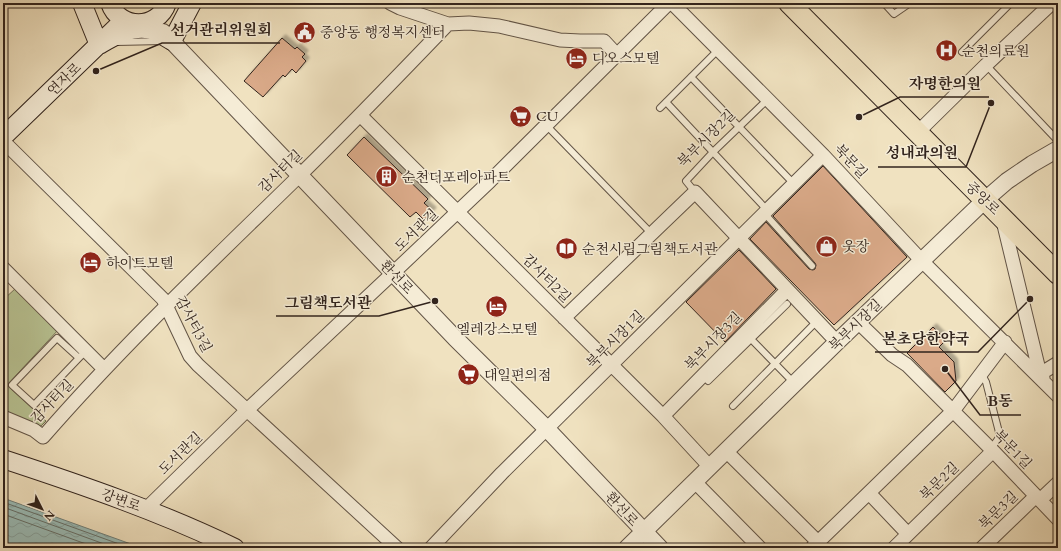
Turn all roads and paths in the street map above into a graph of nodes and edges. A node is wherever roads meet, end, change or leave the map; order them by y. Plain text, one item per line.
1 (82, 3) edge
2 (110, 3) edge
3 (167, 3) edge
4 (192, 3) edge
5 (390, 3) edge
6 (538, 3) edge
7 (593, 3) edge
8 (671, 3) edge
9 (789, 3) edge
10 (884, 3) edge
11 (910, 3) edge
12 (1005, 3) edge
13 (1052, 3) edge
14 (124, 20) junction
15 (152, 20) junction
16 (448, 24) junction
17 (172, 41) junction
18 (99, 45) junction
19 (719, 49) junction
20 (962, 52) dead end
21 (617, 55) junction
22 (986, 65) junction
23 (691, 77) junction
24 (768, 99) junction
25 (666, 102) junction
26 (660, 108) dead end
27 (360, 115) junction
28 (546, 124) junction
29 (739, 127) junction
30 (918, 132) junction
31 (3, 137) edge
32 (3, 141) edge
33 (1058, 141) edge
34 (1058, 149) edge
35 (713, 152) junction
36 (823, 155) junction
37 (300, 175) junction
38 (795, 185) junction
39 (694, 192) junction
40 (984, 200) junction
41 (458, 211) junction
42 (766, 212) junction
43 (1003, 217) junction
44 (651, 233) junction
45 (739, 239) junction
46 (922, 261) junction
47 (812, 266) dead end
48 (3, 268) edge
49 (393, 274) junction
50 (1058, 274) edge
51 (787, 290) junction
52 (787, 304) dead end
53 (166, 305) junction
54 (564, 318) junction
55 (817, 321) junction
56 (858, 322) junction
57 (751, 339) junction
58 (837, 342) junction
59 (1005, 342) junction
60 (82, 354) junction
61 (1058, 363) edge
62 (775, 364) junction
63 (611, 365) junction
64 (104, 369) junction
65 (982, 374) junction
66 (1040, 374) junction
67 (708, 381) dead end
68 (795, 384) junction
69 (1054, 392) edge
70 (733, 406) dead end
71 (246, 411) junction
72 (953, 411) junction
73 (662, 416) junction
74 (3, 417) edge
75 (547, 429) junction
76 (992, 450) junction
77 (726, 452) junction
78 (3, 459) edge
79 (710, 467) junction
80 (695, 482) junction
81 (1058, 482) edge
82 (868, 493) junction
83 (1038, 498) junction
84 (146, 509) junction
85 (1058, 519) edge
86 (644, 532) junction
87 (908, 534) junction
88 (815, 545) edge
89 (235, 548) edge
90 (397, 548) edge
91 (430, 548) edge
92 (627, 548) edge
93 (660, 548) edge
94 (760, 548) edge
95 (894, 548) edge
96 (982, 548) edge

1 - 18 main road
2 - 14 main road
3 - 15 main road
4 - 17 main road
5 - 16 street
6 - 7 lane
8 - 19 street, 북문길
8 - 21 street, 도서관길
9 - 30 main road, 중앙로
10 - 11 lane
12 - 20 lane
13 - 22 street
14 - 15 main road
14 - 18 main road, 연자로
15 - 17 street, 환선로
16 - 21 street
16 - 27 street, 감사터길
17 - 18 main road
17 - 37 street, 환선로
18 - 31 main road, 연자로
19 - 23 lane
19 - 24 street, 북문길
21 - 28 street, 도서관길
22 - 30 street
22 - 33 lane
23 - 25 lane
23 - 29 lane
24 - 29 lane, 북부시장2길
24 - 36 street, 북문길
25 - 26 lane
25 - 35 lane
27 - 37 street, 감사터길
27 - 41 street, 감사터2길
28 - 41 street, 도서관길
28 - 44 lane
29 - 35 lane, 북부시장2길
29 - 38 lane
30 - 40 main road, 중앙로
32 - 53 street, 감사터3길
34 - 40 street, 북부시장길
35 - 39 lane, 북부시장2길
35 - 42 lane
36 - 38 street, 북부시장1길
36 - 46 street, 북문길
37 - 49 street, 환선로
37 - 53 street, 감사터길
38 - 42 street, 북부시장1길
39 - 44 street
39 - 45 street
40 - 43 main road, 중앙로
40 - 46 street, 북부시장길
41 - 49 street, 도서관길
41 - 54 street, 감사터2길
42 - 45 street, 북부시장1길
42 - 47 lane
43 - 50 main road, 중앙로
43 - 66 street, 북문길
44 - 54 street
45 - 51 street
45 - 63 street, 북부시장1길
46 - 56 street, 북부시장길
46 - 59 street, 북문길
48 - 60 street
49 - 71 street, 도서관길
49 - 75 street, 환선로
51 - 55 street
51 - 73 street, 북부시장3길
52 - 57 lane
53 - 64 street, 감사터길
53 - 71 street, 감사터3길
54 - 63 street, 감사터2길
55 - 58 street
55 - 62 lane
56 - 58 street, 북부시장길
56 - 72 street, 북문1길
57 - 62 lane
57 - 67 lane
58 - 68 street, 북부시장길
59 - 65 street
59 - 69 street, 북문길
60 - 60 lane
60 - 64 street
61 - 66 street
62 - 68 lane
62 - 70 lane
63 - 73 street, 감사터2길
63 - 75 street, 북부시장1길
64 - 74 street, 감사터길
65 - 72 street
65 - 76 lane
66 - 69 street, 북문길
68 - 77 street, 북부시장길
71 - 84 street, 도서관길
71 - 90 street, 감사터3길
72 - 76 street, 북문1길
72 - 82 street
73 - 79 street, 감사터2길
75 - 86 street, 환선로
75 - 91 street, 북부시장1길
76 - 83 street, 북문1길
76 - 87 street, 북문2길
77 - 79 street, 북부시장길
77 - 88 street
78 - 84 main road, 강변로
79 - 80 street, 북부시장길
80 - 86 street, 북부시장길
80 - 94 street
81 - 83 street
82 - 87 street
82 - 88 street
83 - 85 street, 북문1길
83 - 96 street, 북문3길
84 - 89 main road, 강변로
86 - 92 street, 북부시장길
86 - 93 street, 환선로
87 - 95 street, 북문2길

